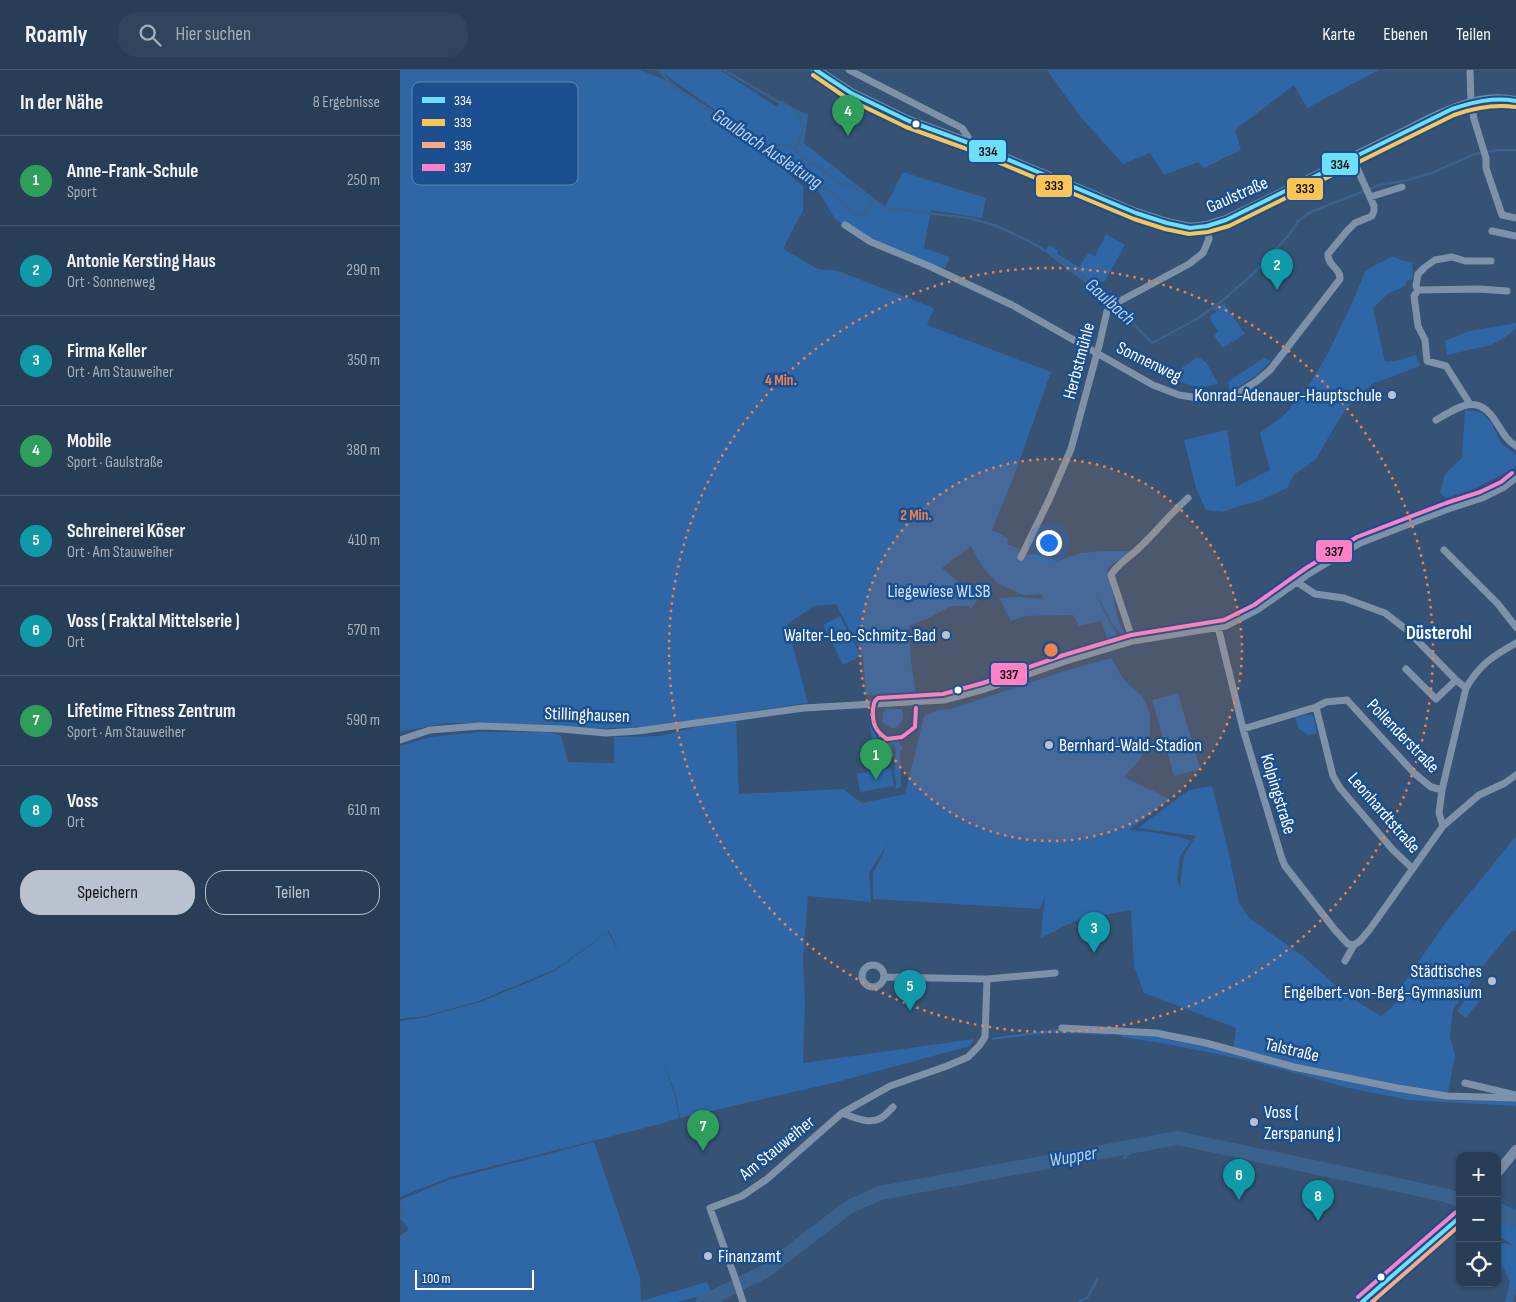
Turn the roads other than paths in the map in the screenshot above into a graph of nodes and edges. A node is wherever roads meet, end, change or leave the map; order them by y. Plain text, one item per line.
1 (816, 70) edge
2 (849, 70) edge
3 (1470, 70) edge
4 (1516, 101) edge
5 (1471, 103) junction
6 (966, 142) junction
7 (1352, 157) junction
8 (1402, 188) dead end
9 (1369, 196) junction
10 (1516, 218) edge
11 (845, 226) dead end
12 (1207, 226) junction
13 (1492, 231) dead end
14 (1516, 236) edge
15 (1491, 261) dead end
16 (1418, 290) junction
17 (1507, 291) dead end
18 (1097, 353) junction
19 (1470, 404) junction
20 (1436, 420) dead end
21 (1516, 446) edge
22 (1516, 478) edge
23 (1188, 498) dead end
24 (1017, 544) dead end
25 (1025, 547) junction
26 (1444, 550) dead end
27 (1021, 557) dead end
28 (1297, 582) junction
29 (1218, 627) junction
30 (1516, 627) edge
31 (1132, 641) junction
32 (1516, 642) edge
33 (1406, 669) dead end
34 (1456, 680) junction
35 (1466, 688) junction
36 (1316, 707) junction
37 (1243, 729) junction
38 (400, 740) edge
39 (1516, 775) edge
40 (1442, 790) junction
41 (1443, 826) junction
42 (1412, 868) junction
43 (1354, 945) junction
44 (1345, 961) dead end
45 (1055, 972) dead end
46 (884, 977) dead end
47 (987, 979) junction
48 (1062, 1028) dead end
49 (1465, 1083) dead end
50 (1516, 1096) edge
51 (893, 1107) dead end
52 (842, 1113) junction
53 (1516, 1150) edge
54 (1501, 1168) edge
55 (1456, 1221) edge
56 (743, 1302) edge
57 (1362, 1302) edge

1 - 6 main road, Gaulstraße
2 - 6 street
3 - 5 street
4 - 5 main road, Gaulstraße
5 - 7 main road, Gaulstraße
5 - 10 street
6 - 12 main road, Gaulstraße
7 - 9 street
7 - 12 main road, Gaulstraße
8 - 9 street
9 - 18 street, Sonnenweg
11 - 18 street, Sonnenweg
12 - 18 street, Herbstmühle
13 - 14 street
15 - 16 street
16 - 17 street
16 - 19 street
18 - 25 street, Herbstmühle
19 - 20 street
19 - 21 street
22 - 28 street, Stillinghausen
23 - 31 street
24 - 25 street
25 - 27 street, Herbstmühle
26 - 30 street
28 - 29 street, Stillinghausen
28 - 34 street
29 - 31 street, Stillinghausen
29 - 37 street, Kolpingstraße
31 - 38 street, Stillinghausen
32 - 35 street
33 - 34 street
34 - 35 street
35 - 40 street
36 - 37 street
36 - 40 street, Pollenderstraße
36 - 42 street, Leonhardtstraße
37 - 43 street, Kolpingstraße
39 - 41 street
40 - 41 street
41 - 42 street
42 - 43 street
43 - 44 street
45 - 47 street
46 - 47 street
47 - 52 street, Am Stauweiher
48 - 50 street, Talstraße
49 - 50 street, Talstraße
51 - 52 street
52 - 56 street, Am Stauweiher
53 - 54 main road
55 - 57 main road

